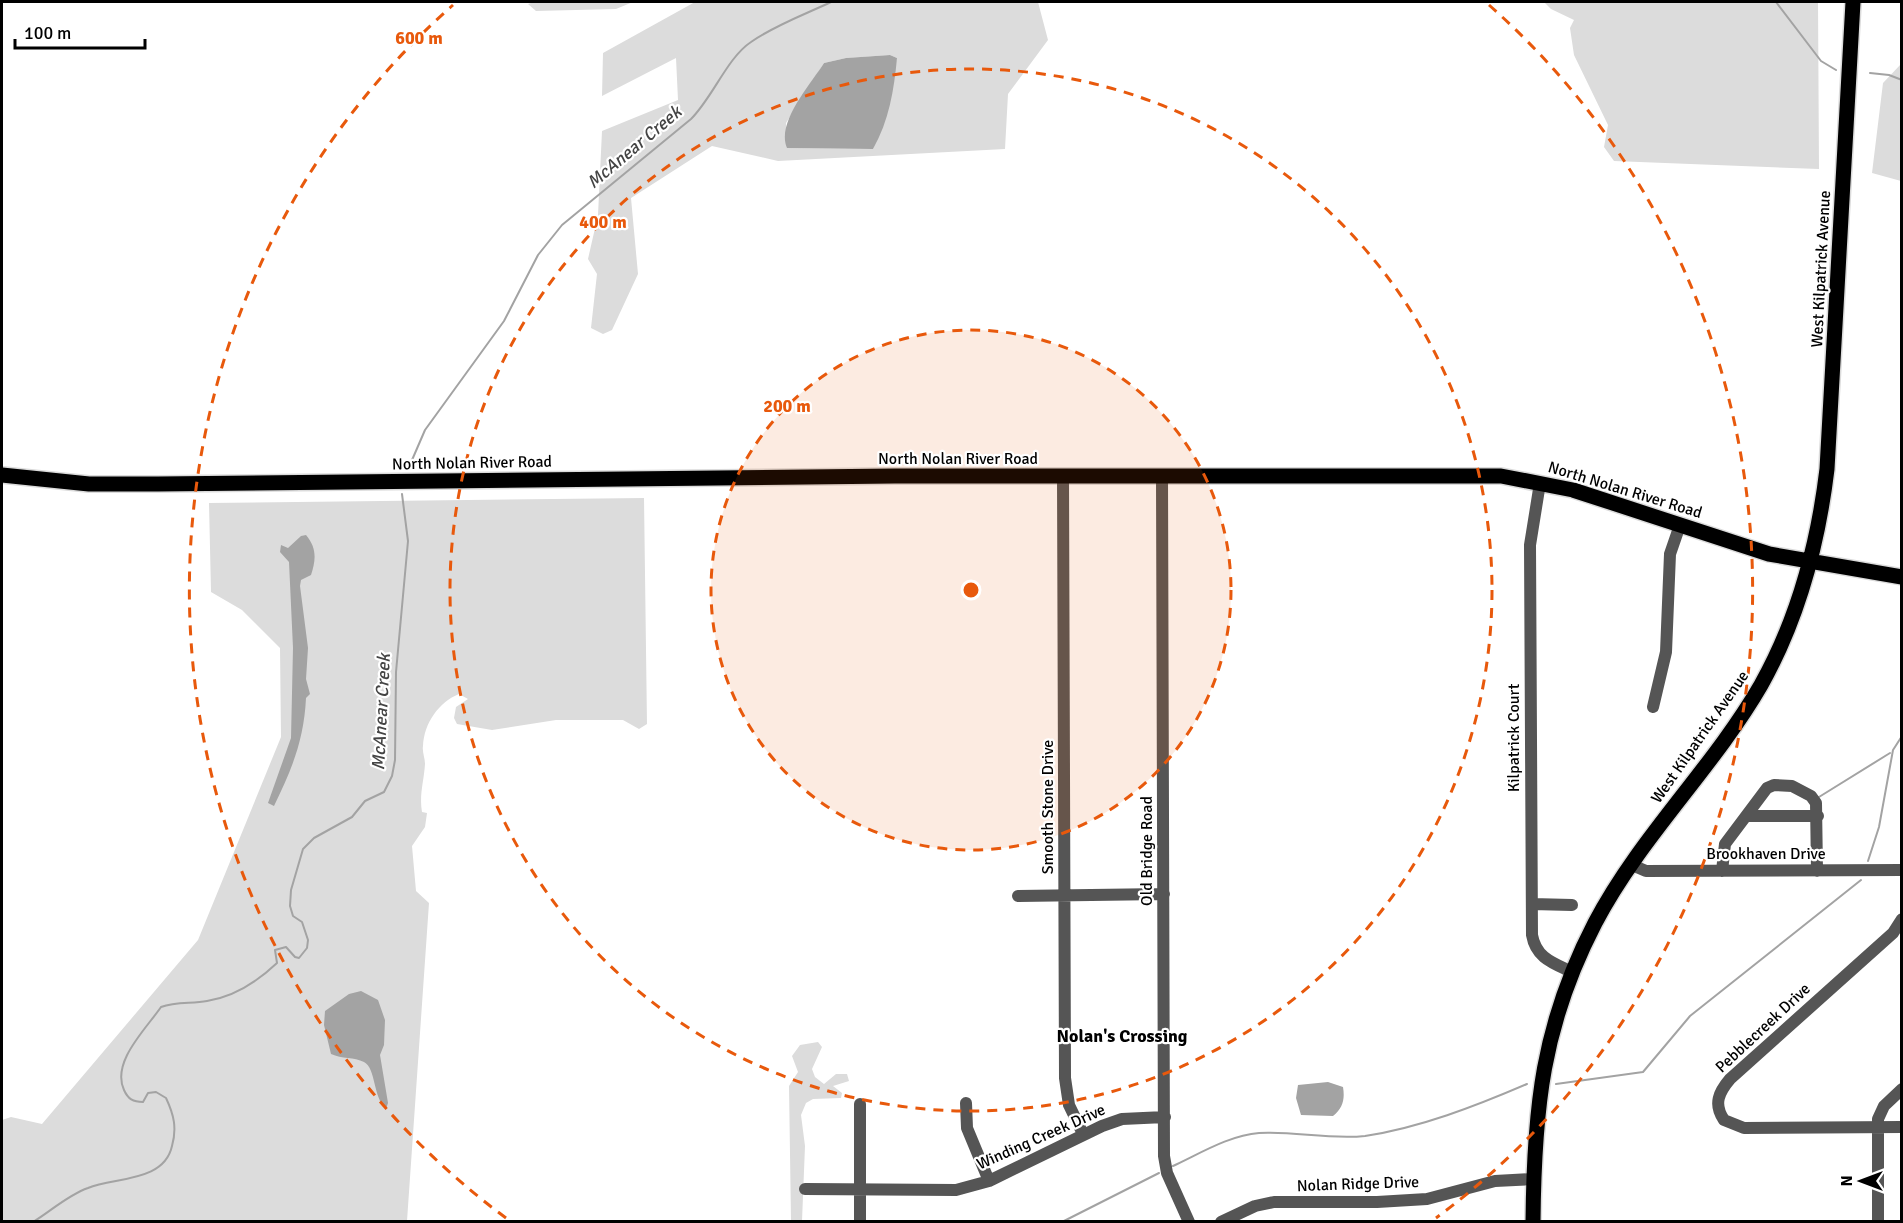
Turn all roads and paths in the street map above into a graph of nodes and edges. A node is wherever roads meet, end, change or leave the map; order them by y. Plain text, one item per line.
1 (1853, 2) edge
2 (2, 475) edge
3 (1063, 476) junction
4 (1162, 476) junction
5 (1540, 483) junction
6 (1680, 525) junction
7 (1809, 562) junction
8 (1902, 577) edge
9 (1653, 707) dead end
10 (1746, 816) junction
11 (1818, 816) junction
12 (1632, 865) junction
13 (1902, 870) edge
14 (1722, 871) junction
15 (1816, 871) junction
16 (1164, 894) junction
17 (1064, 895) junction
18 (1018, 896) dead end
19 (1532, 904) junction
20 (1572, 905) dead end
21 (1902, 919) edge
22 (1572, 972) junction
23 (1902, 1089) edge
24 (966, 1103) dead end
25 (860, 1104) dead end
26 (1165, 1117) junction
27 (1878, 1127) junction
28 (1902, 1127) edge
29 (1083, 1134) junction
30 (1533, 1179) junction
31 (989, 1181) junction
32 (805, 1189) dead end
33 (860, 1189) junction
34 (860, 1221) edge
35 (1189, 1221) edge
36 (1221, 1221) edge
37 (1533, 1221) edge
38 (1878, 1221) edge

1 - 7 main road, West Kilpatrick Avenue
2 - 3 main road, North Nolan River Road
3 - 4 main road, North Nolan River Road
3 - 17 street, Smooth Stone Drive
4 - 5 main road, North Nolan River Road
4 - 16 street, Old Bridge Road
5 - 6 main road, North Nolan River Road
5 - 19 street, Kilpatrick Court
6 - 7 main road, North Nolan River Road
6 - 9 street
7 - 8 main road, North Nolan River Road
7 - 12 main road, West Kilpatrick Avenue
10 - 11 street
10 - 11 street
10 - 14 street
11 - 15 street
12 - 14 street, Brookhaven Drive
12 - 22 main road, West Kilpatrick Avenue
13 - 15 street, Brookhaven Drive
14 - 15 street, Brookhaven Drive
16 - 17 street
16 - 26 street, Old Bridge Road
17 - 18 street
17 - 29 street, Smooth Stone Drive
19 - 20 street
19 - 22 street, Kilpatrick Court
21 - 27 street, Pebblecreek Drive
22 - 30 main road, West Kilpatrick Avenue
23 - 27 street
24 - 31 street
25 - 33 street
26 - 29 street, Winding Creek Drive
26 - 35 street, Old Bridge Road
27 - 28 street, Pebblecreek Drive
27 - 38 street
29 - 31 street, Winding Creek Drive
30 - 36 street, Nolan Ridge Drive
30 - 37 main road, West Kilpatrick Avenue
31 - 33 street, Winding Creek Drive
32 - 33 street, Winding Creek Drive
33 - 34 street

